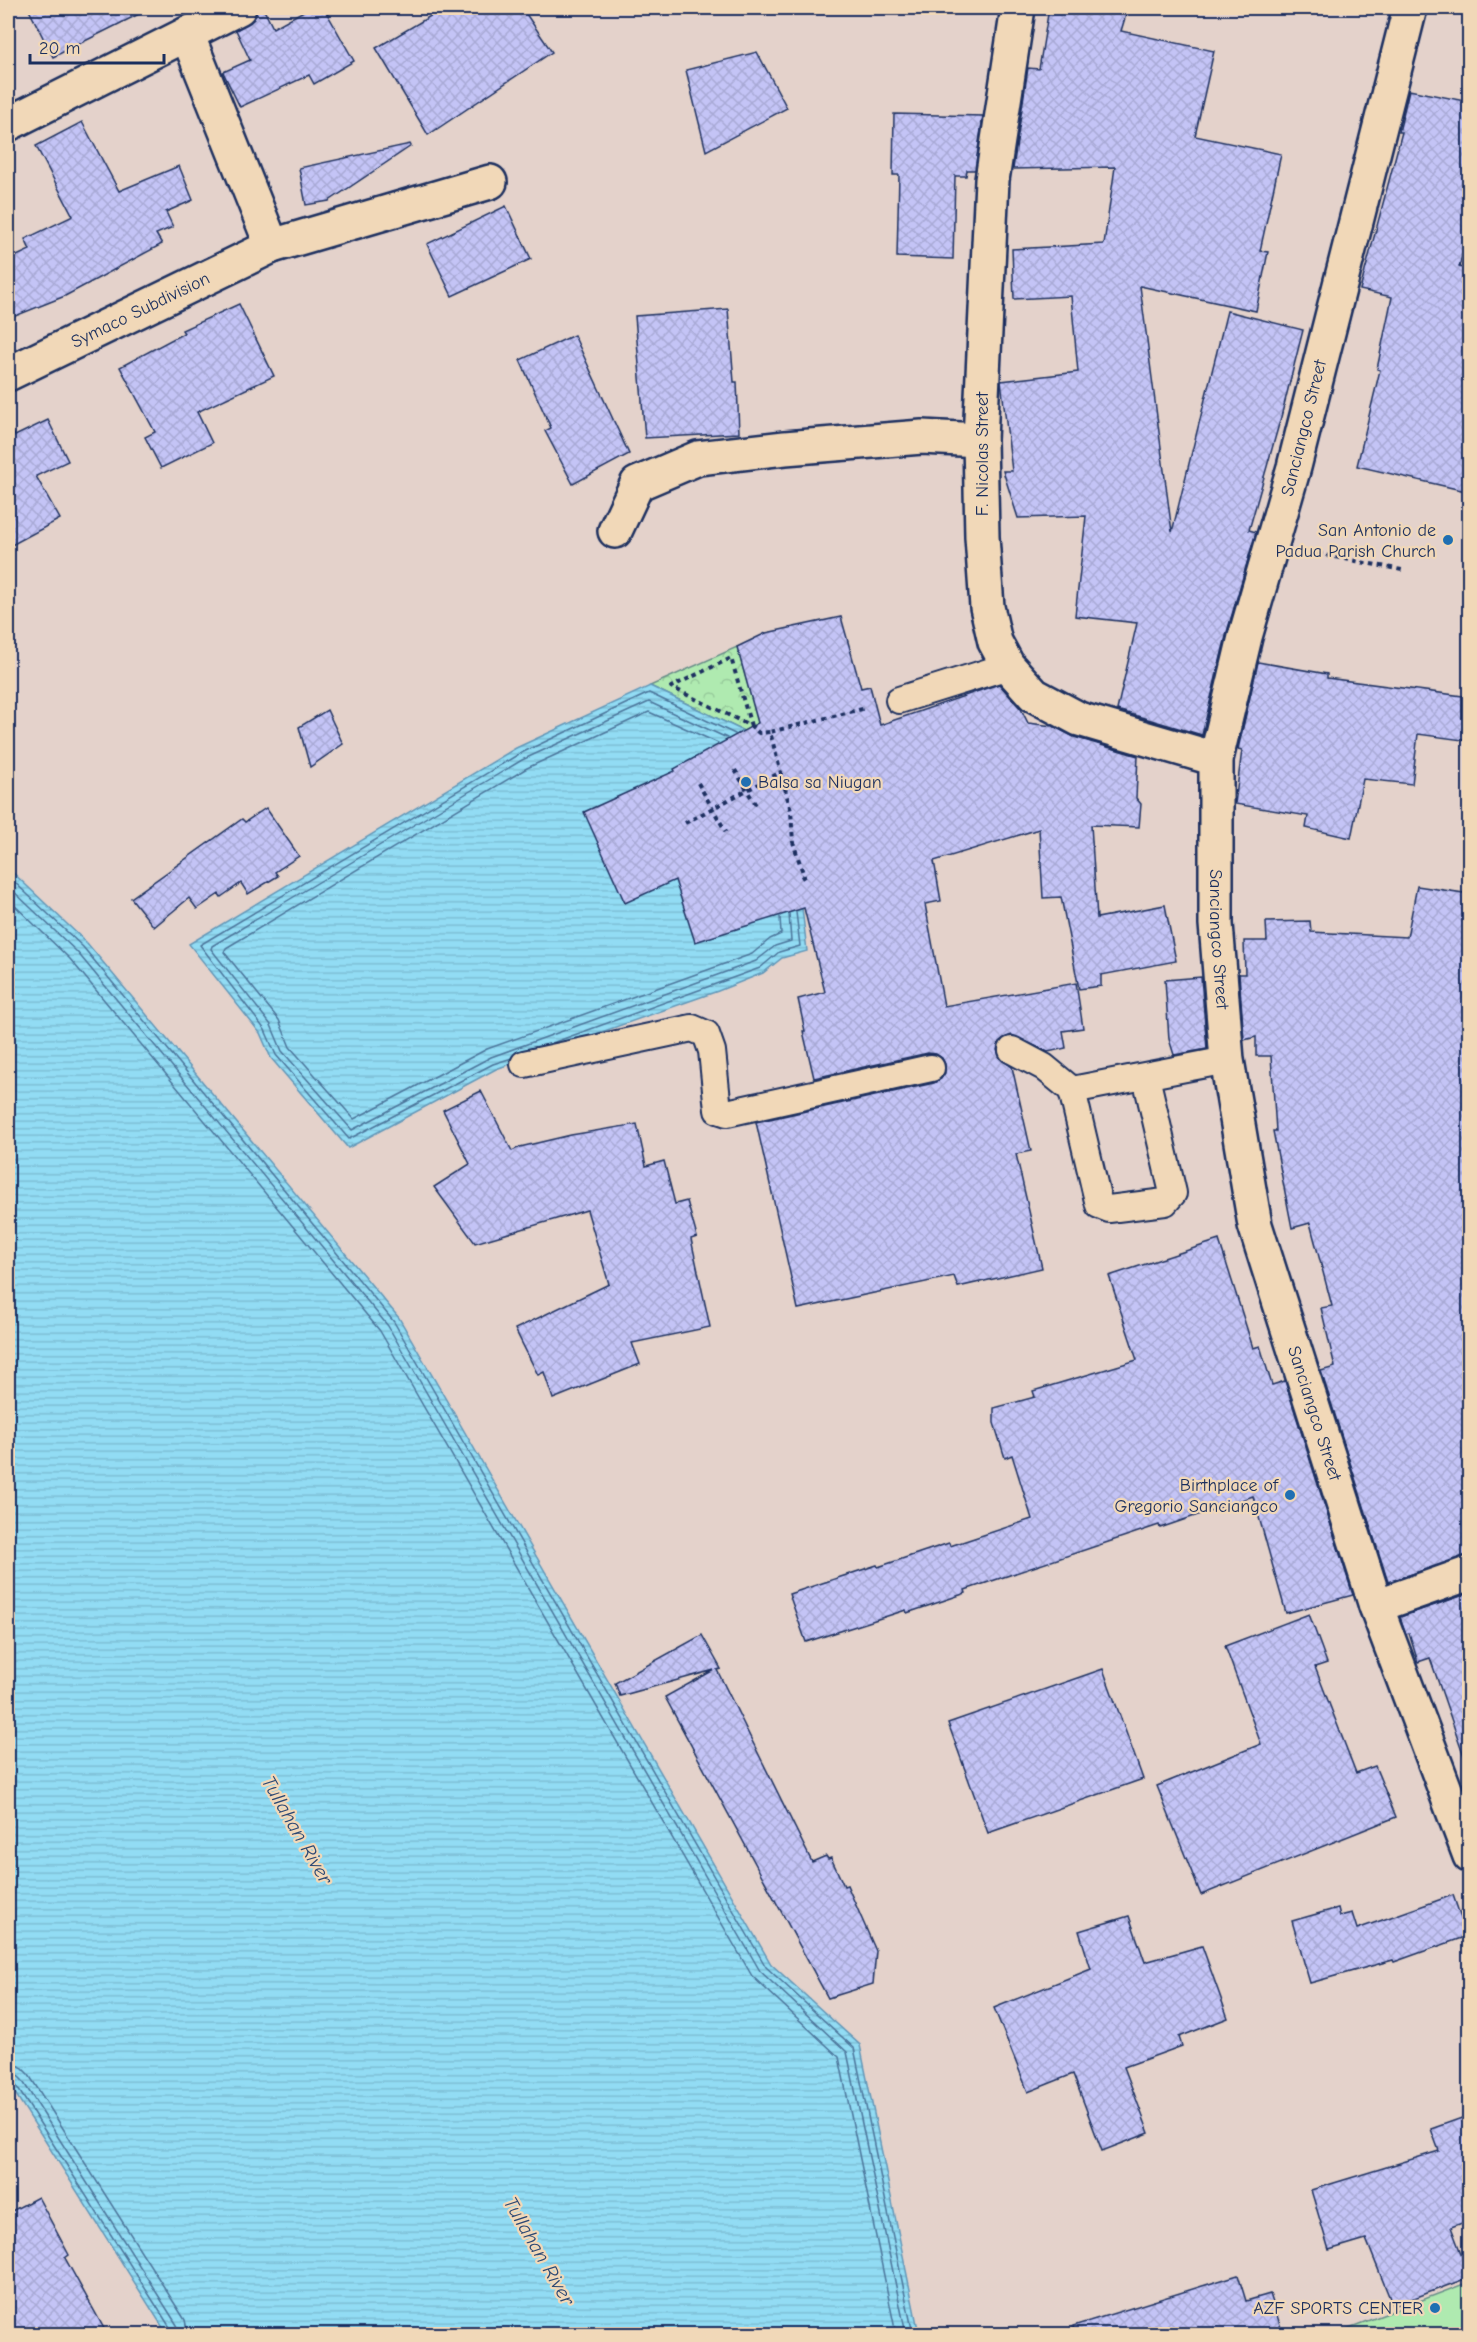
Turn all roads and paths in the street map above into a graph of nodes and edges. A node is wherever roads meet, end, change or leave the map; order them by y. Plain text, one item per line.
1 (239, 8) edge
2 (1018, 8) edge
3 (1410, 8) edge
4 (187, 34) junction
5 (8, 124) edge
6 (490, 182) dead end
7 (272, 246) junction
8 (8, 374) edge
9 (980, 440) junction
10 (615, 531) dead end
11 (1273, 546) junction
12 (1402, 570) dead end
13 (1008, 666) junction
14 (899, 700) joint
15 (751, 726) junction
16 (770, 732) junction
17 (1216, 759) junction
18 (735, 770) dead end
19 (781, 772) junction
20 (698, 783) dead end
21 (746, 790) junction
22 (757, 807) dead end
23 (713, 808) junction
24 (685, 823) dead end
25 (726, 832) dead end
26 (801, 878) dead end
27 (1012, 1050) dead end
28 (1227, 1060) junction
29 (524, 1064) dead end
30 (931, 1068) dead end
31 (1146, 1077) junction
32 (1072, 1090) junction
33 (1470, 1574) edge
34 (1376, 1606) junction
35 (1470, 1856) edge

1 - 4 street
2 - 9 street, F. Nicolas Street
3 - 11 street, Sanciangco Street
4 - 5 street
4 - 7 street
6 - 7 street, Symaco Subdivision
7 - 8 street, Symaco Subdivision
9 - 10 street
9 - 13 street, F. Nicolas Street
11 - 12 path
11 - 17 street, Sanciangco Street
13 - 14 lane
13 - 17 street, F. Nicolas Street
14 - 16 path
15 - 15 path
15 - 16 path
16 - 19 path
17 - 28 street, Sanciangco Street
18 - 21 path
19 - 21 path
19 - 26 path
20 - 23 path
21 - 22 path
21 - 23 path
23 - 24 path
23 - 25 path
27 - 32 lane
28 - 31 lane
28 - 34 street, Sanciangco Street
29 - 30 lane
31 - 32 lane
31 - 32 lane
33 - 34 street
34 - 35 street, Sanciangco Street

